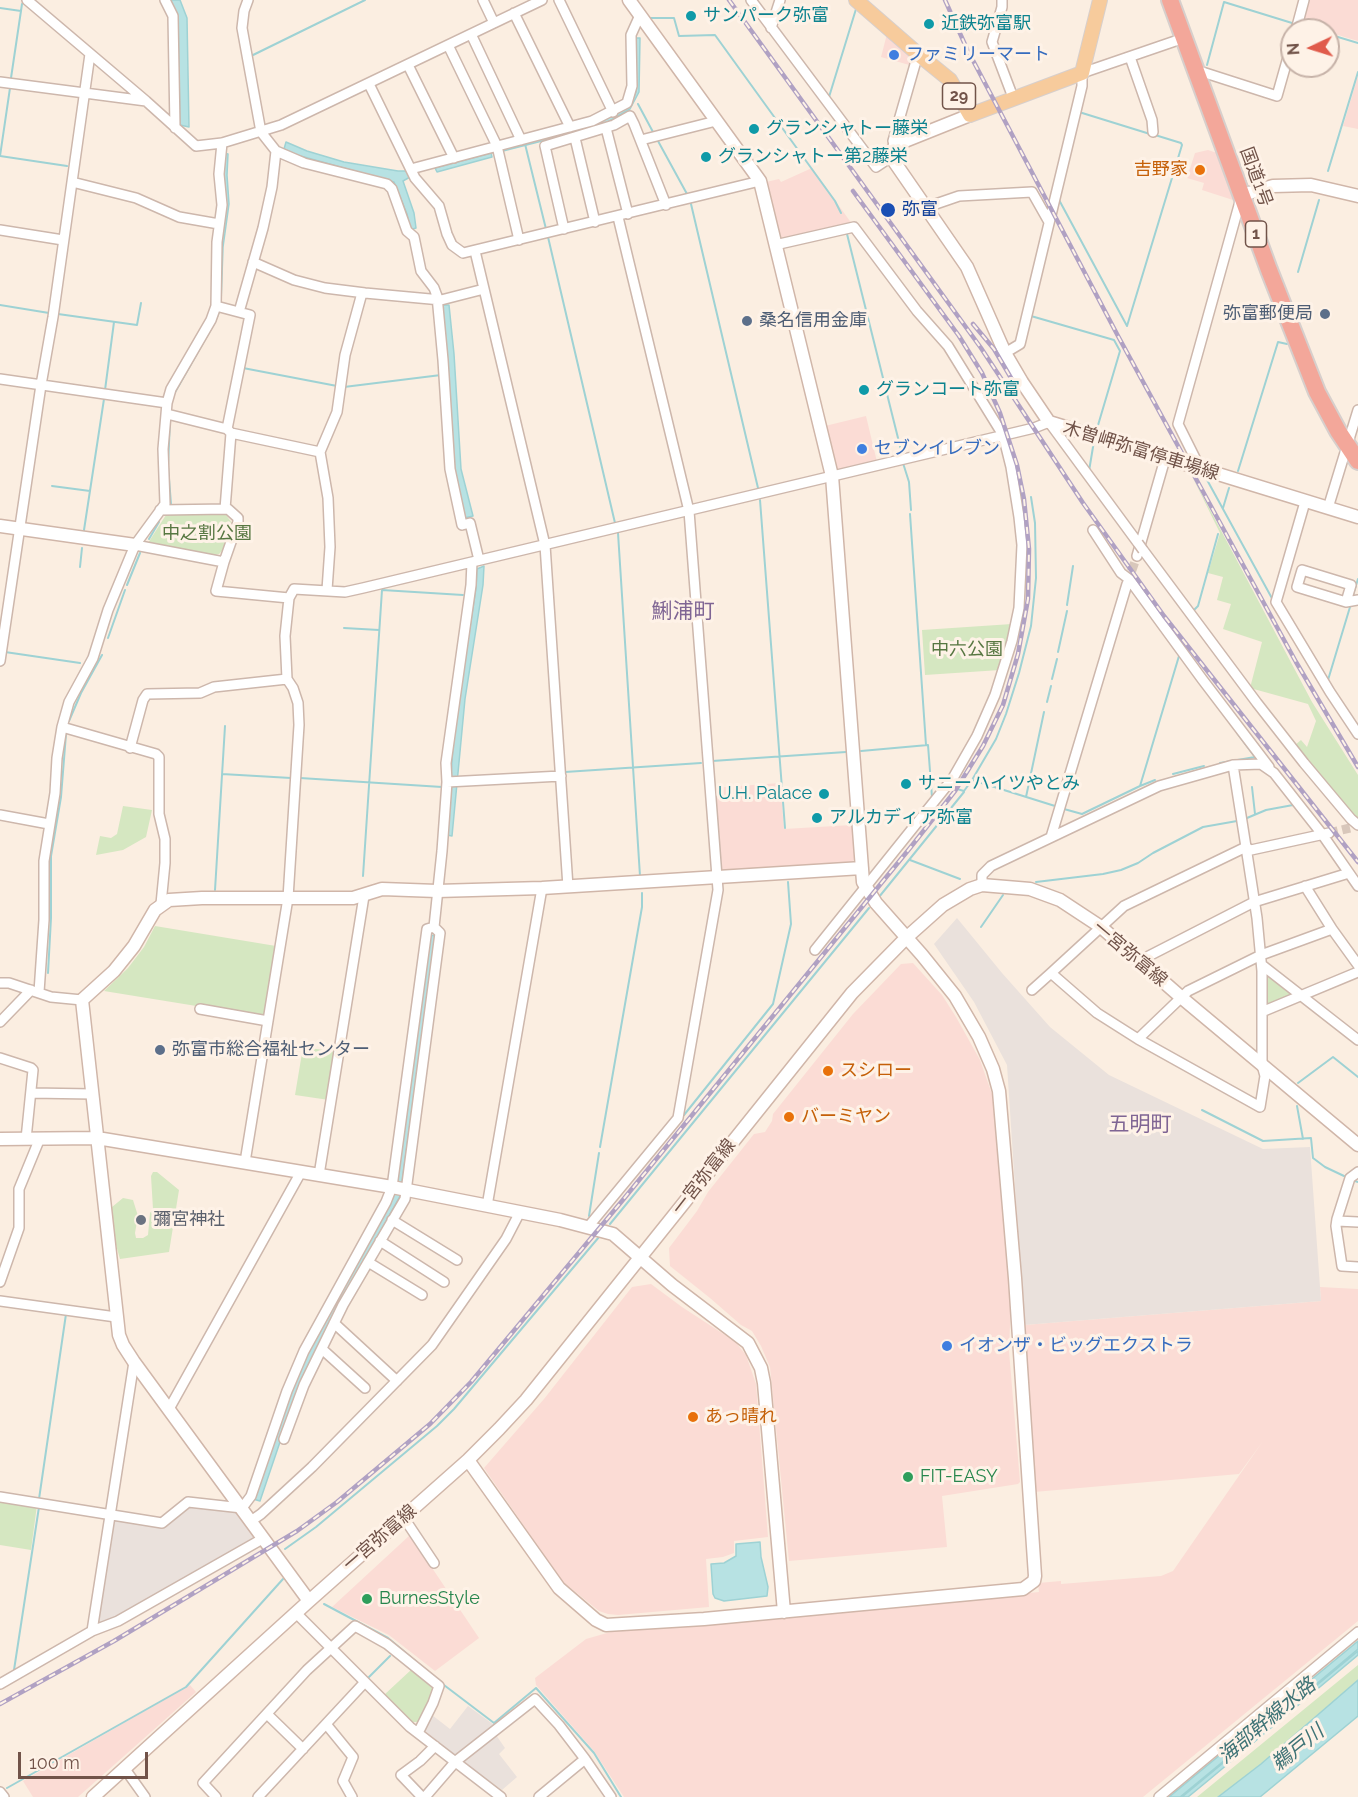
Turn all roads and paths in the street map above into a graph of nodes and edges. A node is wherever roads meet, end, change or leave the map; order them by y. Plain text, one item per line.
1 (27, 0) edge
2 (165, 0) edge
3 (248, 0) edge
4 (483, 0) edge
5 (542, 0) edge
6 (559, 0) edge
7 (629, 0) edge
8 (751, 0) edge
9 (780, 0) edge
10 (856, 0) edge
11 (1002, 0) edge
12 (1100, 0) edge
13 (1170, 0) edge
14 (1304, 0) edge
15 (514, 13) junction
16 (640, 15) junction
17 (1299, 18) edge
18 (494, 23) junction
19 (771, 28) junction
20 (471, 33) junction
21 (1184, 38) junction
22 (448, 45) junction
23 (90, 54) junction
24 (918, 54) junction
25 (1130, 57) junction
26 (408, 65) junction
27 (1196, 70) junction
28 (1082, 73) junction
29 (1282, 78) edge
30 (0, 82) edge
31 (369, 84) junction
32 (85, 94) junction
33 (1014, 100) junction
34 (146, 101) junction
35 (613, 112) junction
36 (970, 115) junction
37 (716, 121) junction
38 (570, 127) junction
39 (175, 128) junction
40 (606, 128) junction
41 (261, 132) junction
42 (1152, 132) dead end
43 (575, 138) junction
44 (521, 140) junction
45 (641, 140) junction
46 (222, 143) junction
47 (497, 146) junction
48 (276, 151) junction
49 (893, 151) junction
50 (454, 158) junction
51 (411, 169) junction
52 (760, 181) junction
53 (72, 182) junction
54 (1242, 195) junction
55 (1358, 196) edge
56 (666, 205) junction
57 (927, 207) junction
58 (623, 215) junction
59 (596, 222) junction
60 (1049, 222) junction
61 (219, 224) junction
62 (564, 229) junction
63 (0, 230) edge
64 (63, 240) junction
65 (519, 240) junction
66 (775, 245) junction
67 (475, 251) junction
68 (253, 262) junction
69 (484, 289) junction
70 (362, 293) junction
71 (437, 299) junction
72 (216, 306) junction
73 (239, 312) junction
74 (1005, 352) junction
75 (0, 379) edge
76 (41, 385) junction
77 (167, 403) junction
78 (1358, 410) edge
79 (166, 414) junction
80 (1049, 422) junction
81 (229, 431) junction
82 (1003, 435) junction
83 (1347, 444) junction
84 (320, 452) junction
85 (1165, 459) junction
86 (1358, 461) edge
87 (1201, 470) junction
88 (832, 476) junction
89 (1305, 502) junction
90 (1328, 508) junction
91 (225, 509) junction
92 (160, 510) junction
93 (689, 511) junction
94 (1358, 517) edge
95 (0, 526) edge
96 (19, 529) junction
97 (1093, 530) dead end
98 (135, 545) junction
99 (545, 545) junction
100 (1141, 551) junction
101 (476, 561) junction
102 (224, 562) junction
103 (1127, 584) tunnel mouth
104 (327, 590) junction
105 (289, 598) junction
106 (1358, 600) edge
107 (1346, 602) junction
108 (0, 661) edge
109 (287, 679) junction
110 (62, 727) junction
111 (1358, 734) edge
112 (130, 748) junction
113 (1233, 765) junction
114 (1274, 773) junction
115 (561, 776) junction
116 (451, 781) junction
117 (0, 815) edge
118 (50, 824) junction
119 (1355, 826) edge
120 (1325, 833) junction
121 (1051, 837) junction
122 (1246, 847) junction
123 (862, 868) junction
124 (1349, 873) junction
125 (716, 877) junction
126 (982, 885) junction
127 (568, 886) junction
128 (1305, 886) junction
129 (1358, 886) edge
130 (866, 887) junction
131 (542, 888) junction
132 (438, 891) junction
133 (364, 896) junction
134 (288, 898) junction
135 (1254, 902) junction
136 (161, 904) junction
137 (434, 927) junction
138 (1101, 927) junction
139 (1332, 928) junction
140 (906, 938) junction
141 (815, 950) dead end
142 (1261, 960) junction
143 (1139, 961) junction
144 (1358, 964) edge
145 (1358, 972) edge
146 (1051, 973) junction
147 (0, 983) edge
148 (1032, 990) dead end
149 (35, 991) junction
150 (1302, 995) junction
151 (1182, 998) junction
152 (82, 1000) junction
153 (200, 1009) dead end
154 (1264, 1011) junction
155 (0, 1022) edge
156 (268, 1022) junction
157 (1138, 1039) junction
158 (1358, 1040) edge
159 (0, 1058) edge
160 (1262, 1065) junction
161 (31, 1093) junction
162 (93, 1094) junction
163 (26, 1138) junction
164 (40, 1138) junction
165 (97, 1138) junction
166 (0, 1139) edge
167 (1358, 1145) edge
168 (245, 1162) junction
169 (301, 1172) junction
170 (1358, 1172) edge
171 (319, 1175) junction
172 (399, 1189) junction
173 (487, 1206) junction
174 (520, 1212) junction
175 (392, 1220) junction
176 (1337, 1221) junction
177 (1358, 1222) edge
178 (588, 1227) junction
179 (380, 1241) junction
180 (641, 1256) junction
181 (457, 1260) dead end
182 (368, 1262) junction
183 (1358, 1267) edge
184 (0, 1282) edge
185 (444, 1282) dead end
186 (422, 1295) dead end
187 (0, 1301) edge
188 (116, 1317) junction
189 (334, 1323) junction
190 (322, 1349) junction
191 (134, 1362) junction
192 (397, 1381) junction
193 (365, 1388) dead end
194 (169, 1409) junction
195 (282, 1431) junction
196 (468, 1460) junction
197 (0, 1497) edge
198 (242, 1508) junction
199 (111, 1514) junction
200 (404, 1518) junction
201 (251, 1521) junction
202 (264, 1538) junction
203 (434, 1563) dead end
204 (309, 1601) junction
205 (784, 1612) junction
206 (296, 1613) junction
207 (92, 1631) junction
208 (1358, 1632) edge
209 (331, 1647) junction
210 (365, 1683) junction
211 (0, 1684) edge
212 (267, 1714) junction
213 (326, 1724) junction
214 (418, 1733) junction
215 (435, 1746) junction
216 (303, 1749) junction
217 (585, 1759) junction
218 (456, 1761) junction
219 (124, 1769) junction
220 (0, 1792) edge
221 (4, 1797) edge
222 (93, 1797) edge
223 (145, 1797) edge
224 (216, 1797) edge
225 (258, 1797) edge
226 (352, 1797) edge
227 (424, 1797) edge
228 (501, 1797) edge
229 (539, 1797) edge
230 (611, 1797) edge
231 (1159, 1797) edge

1 - 23 street
2 - 39 street
3 - 41 street
4 - 18 street
5 - 15 street
6 - 35 street
7 - 16 street
8 - 19 street
9 - 19 street
10 - 24 main road, 29
11 - 33 street
12 - 28 main road
13 - 21 highway, 国道1号 / 1
14 - 17 street
15 - 18 street
15 - 38 street
16 - 35 street
16 - 37 street
18 - 20 street
19 - 49 street
20 - 22 street
20 - 44 street
21 - 25 street
21 - 27 highway, 国道1号 / 1
22 - 26 street
22 - 47 street
23 - 32 street
23 - 34 street
24 - 36 main road, 29
24 - 49 street
25 - 28 street
25 - 42 street
26 - 31 street
26 - 50 street
27 - 29 street
27 - 54 highway, 国道1号 / 1
28 - 33 main road, 29
28 - 60 street
30 - 32 street
31 - 41 street
31 - 51 street
32 - 34 street
32 - 53 street
33 - 36 main road, 29
34 - 39 street
35 - 38 street
36 - 49 street
37 - 45 street
37 - 52 street
38 - 44 street
39 - 46 street
40 - 43 street
40 - 45 street
40 - 58 street
41 - 46 street
41 - 48 street
43 - 59 street
43 - 62 street
44 - 47 street
45 - 56 street
46 - 61 street
47 - 50 street
47 - 65 street
48 - 68 street
48 - 71 street
49 - 57 street, 木曽岬弥富停車場線
50 - 51 street
51 - 67 street
52 - 56 street
52 - 66 street
53 - 61 street
53 - 64 street
54 - 55 street
54 - 83 highway, 国道1号 / 1
54 - 87 street
56 - 58 street
57 - 60 street
57 - 74 street, 木曽岬弥富停車場線
58 - 59 street
58 - 93 street
59 - 62 street
60 - 74 street
61 - 72 street
62 - 65 street
63 - 64 street
64 - 76 street
65 - 67 street
66 - 82 street
66 - 88 street
67 - 69 street
68 - 70 street
68 - 73 street
69 - 71 street
69 - 99 street
70 - 71 street
70 - 84 street
71 - 101 street
72 - 73 street
72 - 77 street
73 - 81 street
74 - 80 street, 木曽岬弥富停車場線
75 - 76 street
76 - 77 street
76 - 96 street
77 - 79 street
78 - 83 street
79 - 81 street
79 - 92 street
80 - 82 street
80 - 85 street, 木曽岬弥富停車場線
80 - 100 street
81 - 84 street
81 - 91 street
82 - 88 street
82 - 130 street
83 - 86 highway, 国道1号 / 1
83 - 90 street
84 - 104 street
85 - 87 street, 木曽岬弥富停車場線
85 - 100 street
87 - 89 street, 木曽岬弥富停車場線
88 - 93 street
88 - 123 street
89 - 90 street, 木曽岬弥富停車場線
89 - 111 street
90 - 94 street, 木曽岬弥富停車場線
91 - 92 street
91 - 102 street
92 - 98 street
93 - 99 street
93 - 125 street
95 - 96 street
96 - 98 street
96 - 108 street
97 - 114 street
98 - 102 street
98 - 110 street
99 - 101 street
99 - 115 street
100 - 119 street
101 - 104 street
101 - 116 street
102 - 105 street
103 - 121 street
104 - 105 street
105 - 109 street
106 - 107 street
107 - 107 street
109 - 112 street
109 - 134 street
110 - 112 street
110 - 118 street
112 - 136 street
113 - 114 street
113 - 121 street
113 - 122 street
114 - 120 street
115 - 116 street
115 - 127 street
116 - 132 street
117 - 118 street
118 - 149 street
120 - 122 street
120 - 124 street
121 - 126 street
122 - 135 street
122 - 138 street
123 - 125 street
123 - 130 street
124 - 128 street
124 - 129 street
125 - 127 street
125 - 178 street
126 - 138 street, 一宮弥富線
126 - 140 street, 一宮弥富線
127 - 131 street
128 - 135 street
128 - 139 street
130 - 140 street
130 - 141 street
131 - 132 street
131 - 173 street
132 - 133 street
132 - 137 street
133 - 134 street
133 - 171 street
134 - 136 street
134 - 156 street
135 - 142 street
135 - 143 street
136 - 152 street
137 - 172 street
137 - 172 street
138 - 143 street, 一宮弥富線
138 - 146 street
139 - 142 street
139 - 144 street
140 - 180 street, 一宮弥富線
140 - 205 street
142 - 150 street
142 - 151 street
142 - 154 street
143 - 151 street, 一宮弥富線
145 - 150 street
146 - 148 street
146 - 157 street
147 - 149 street
149 - 152 street
149 - 155 street
150 - 154 street
150 - 158 street
151 - 157 street
151 - 160 street, 一宮弥富線
152 - 162 street
153 - 156 street
154 - 160 street
156 - 168 street
157 - 160 street
159 - 161 street
160 - 167 street, 一宮弥富線
161 - 162 street
161 - 163 street
162 - 165 street
163 - 164 street
163 - 166 street
164 - 165 street
164 - 184 street
165 - 168 street
165 - 188 street
168 - 169 street
169 - 171 street
169 - 194 street
170 - 176 street
171 - 172 street
172 - 173 street
172 - 175 street
172 - 195 street
173 - 174 street
174 - 178 street
174 - 192 street
175 - 179 street
175 - 181 street
176 - 177 street
176 - 183 street
178 - 180 street
179 - 182 street
179 - 185 street
180 - 196 street, 一宮弥富線
180 - 205 street
182 - 186 street
182 - 189 street
187 - 188 street
188 - 191 street
189 - 190 street
189 - 192 street
190 - 193 street
190 - 195 street
191 - 194 street
191 - 199 street
192 - 201 street
194 - 198 street
195 - 198 street
196 - 200 street, 一宮弥富線
196 - 205 street
197 - 199 street
198 - 199 street
198 - 201 street
199 - 207 street
200 - 203 street
200 - 204 street, 一宮弥富線
201 - 202 street
202 - 204 street
202 - 207 street
204 - 206 street, 一宮弥富線
206 - 209 street
206 - 219 street, 一宮弥富線
207 - 211 street
208 - 231 street
209 - 210 street
209 - 212 street
209 - 214 street
210 - 213 street
210 - 214 street
212 - 216 street
212 - 224 street
213 - 216 street
213 - 226 street
214 - 215 street
215 - 218 street
215 - 227 street
216 - 225 street
217 - 218 street
217 - 229 street
217 - 230 street
218 - 227 street
218 - 228 street
219 - 222 street, 一宮弥富線
219 - 223 street
220 - 221 street

